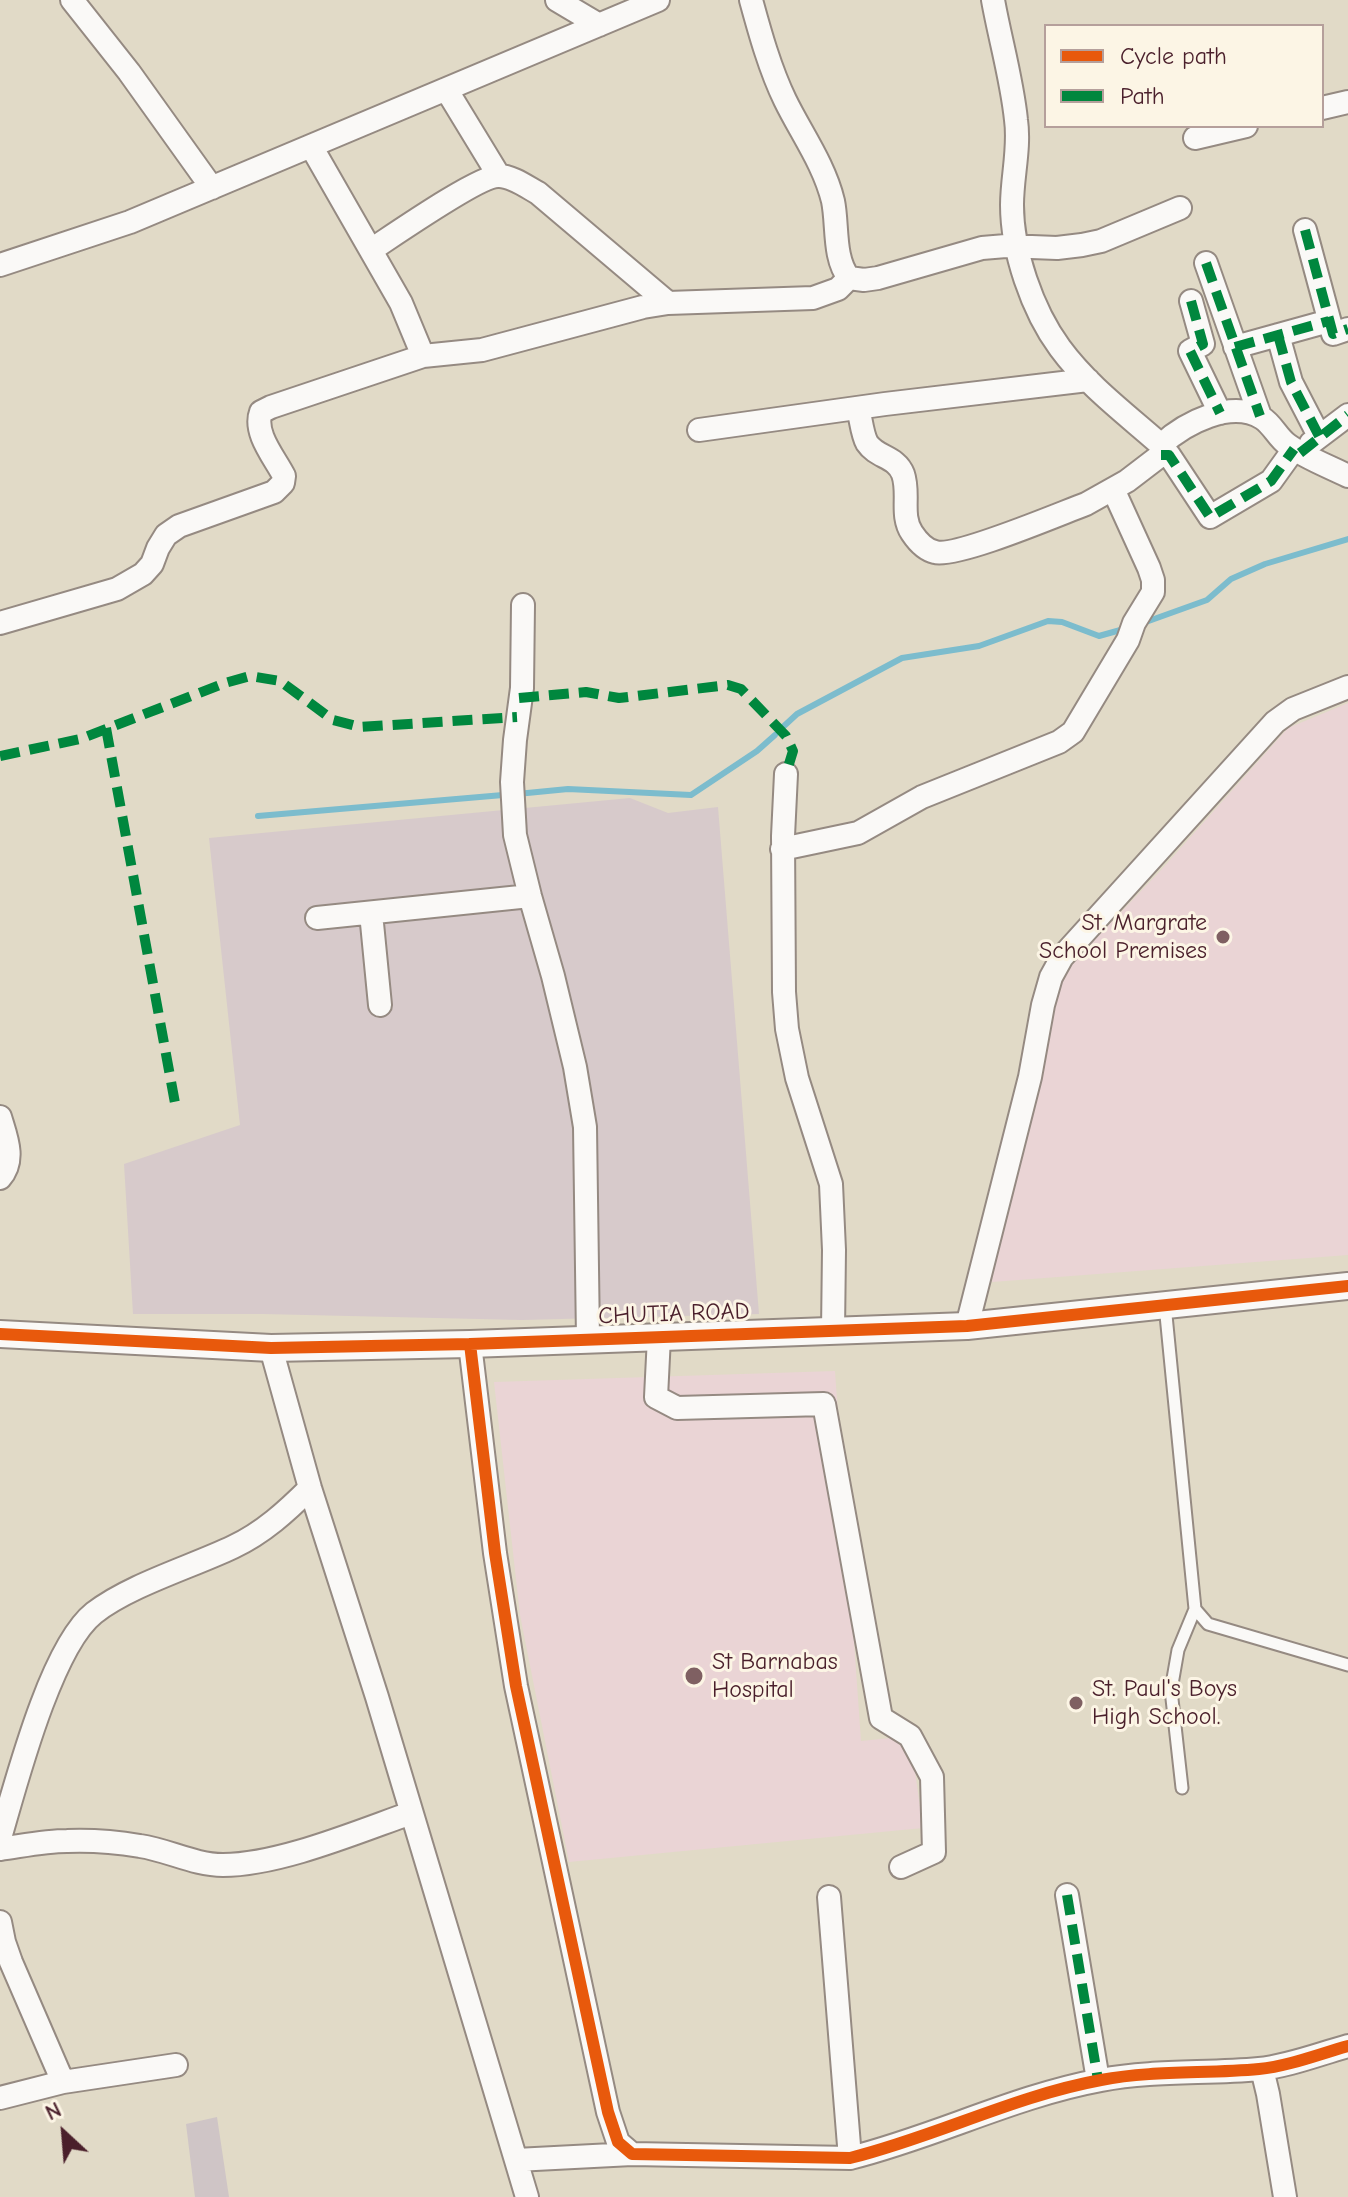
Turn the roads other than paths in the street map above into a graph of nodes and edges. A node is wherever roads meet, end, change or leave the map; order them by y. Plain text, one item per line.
1 (72, 0) edge
2 (557, 0) edge
3 (658, 0) edge
4 (751, 0) edge
5 (993, 0) edge
6 (599, 25) junction
7 (446, 89) junction
8 (1348, 102) edge
9 (1324, 108) edge
10 (1238, 128) edge
11 (1195, 138) dead end
12 (311, 146) junction
13 (499, 176) junction
14 (212, 188) junction
15 (1180, 208) dead end
16 (1305, 230) dead end
17 (1016, 246) junction
18 (371, 250) junction
19 (1206, 263) dead end
20 (0, 265) edge
21 (849, 278) junction
22 (1191, 301) dead end
23 (668, 303) junction
24 (1338, 325) edge
25 (1278, 335) junction
26 (1235, 347) junction
27 (423, 356) junction
28 (1088, 380) junction
29 (858, 408) junction
30 (1220, 413) junction
31 (1348, 415) edge
32 (1260, 416) junction
33 (699, 430) dead end
34 (1319, 436) junction
35 (1161, 450) junction
36 (1297, 451) junction
37 (1348, 476) edge
38 (1113, 489) junction
39 (523, 605) dead end
40 (0, 623) edge
41 (1348, 687) edge
42 (786, 774) dead end
43 (782, 849) junction
44 (530, 896) junction
45 (371, 913) junction
46 (317, 918) dead end
47 (380, 1005) dead end
48 (0, 1117) edge
49 (0, 1178) edge
50 (1348, 1286) edge
51 (1165, 1305) junction
52 (967, 1326) junction
53 (833, 1331) junction
54 (0, 1334) edge
55 (659, 1337) junction
56 (588, 1339) junction
57 (470, 1344) junction
58 (271, 1348) junction
59 (310, 1488) junction
60 (1195, 1609) junction
61 (1348, 1665) edge
62 (1182, 1788) dead end
63 (411, 1813) junction
64 (0, 1838) edge
65 (0, 1849) edge
66 (901, 1867) dead end
67 (1067, 1895) dead end
68 (829, 1897) dead end
69 (0, 1922) edge
70 (1348, 2046) edge
71 (176, 2065) dead end
72 (1262, 2069) junction
73 (1098, 2080) junction
74 (63, 2082) junction
75 (0, 2098) edge
76 (632, 2154) junction
77 (850, 2158) junction
78 (516, 2160) junction
79 (527, 2197) edge
80 (1285, 2197) edge

1 - 14 street
2 - 6 street
3 - 6 street
4 - 21 street
5 - 17 street
6 - 7 street
7 - 12 street
7 - 13 street
8 - 9 street
10 - 11 street
12 - 14 street
12 - 18 street
13 - 18 street
13 - 23 street
14 - 20 street
15 - 17 street
16 - 24 street
17 - 21 street
17 - 28 street
18 - 27 street
19 - 26 street
21 - 23 street
22 - 30 street
23 - 27 street
24 - 25 street
25 - 26 street
25 - 34 street
26 - 32 street
27 - 40 street
28 - 29 street
28 - 35 street
29 - 33 street
29 - 38 street
30 - 32 street
30 - 35 street
31 - 34 street
32 - 36 street
34 - 36 street
35 - 36 street
35 - 38 street
36 - 37 street
38 - 43 street
39 - 44 street
41 - 52 street
42 - 43 street
43 - 53 street
44 - 45 street
44 - 56 street
45 - 46 street
45 - 47 street
48 - 49 street
50 - 51 street, CHUTIA ROAD
51 - 52 street, CHUTIA ROAD
51 - 60 lane
52 - 53 street, CHUTIA ROAD
53 - 55 street, CHUTIA ROAD
54 - 58 street, CHUTIA ROAD
55 - 56 street, CHUTIA ROAD
55 - 66 street
56 - 57 street, CHUTIA ROAD
57 - 58 street, CHUTIA ROAD
57 - 76 street
58 - 59 street
59 - 63 street
59 - 64 street
60 - 61 lane
60 - 62 lane
63 - 65 street
63 - 78 street
67 - 73 street
68 - 77 street
69 - 74 street
70 - 72 street
71 - 74 street
72 - 73 street
72 - 80 street
73 - 77 street
74 - 75 street
76 - 77 street
76 - 78 street
78 - 79 street

